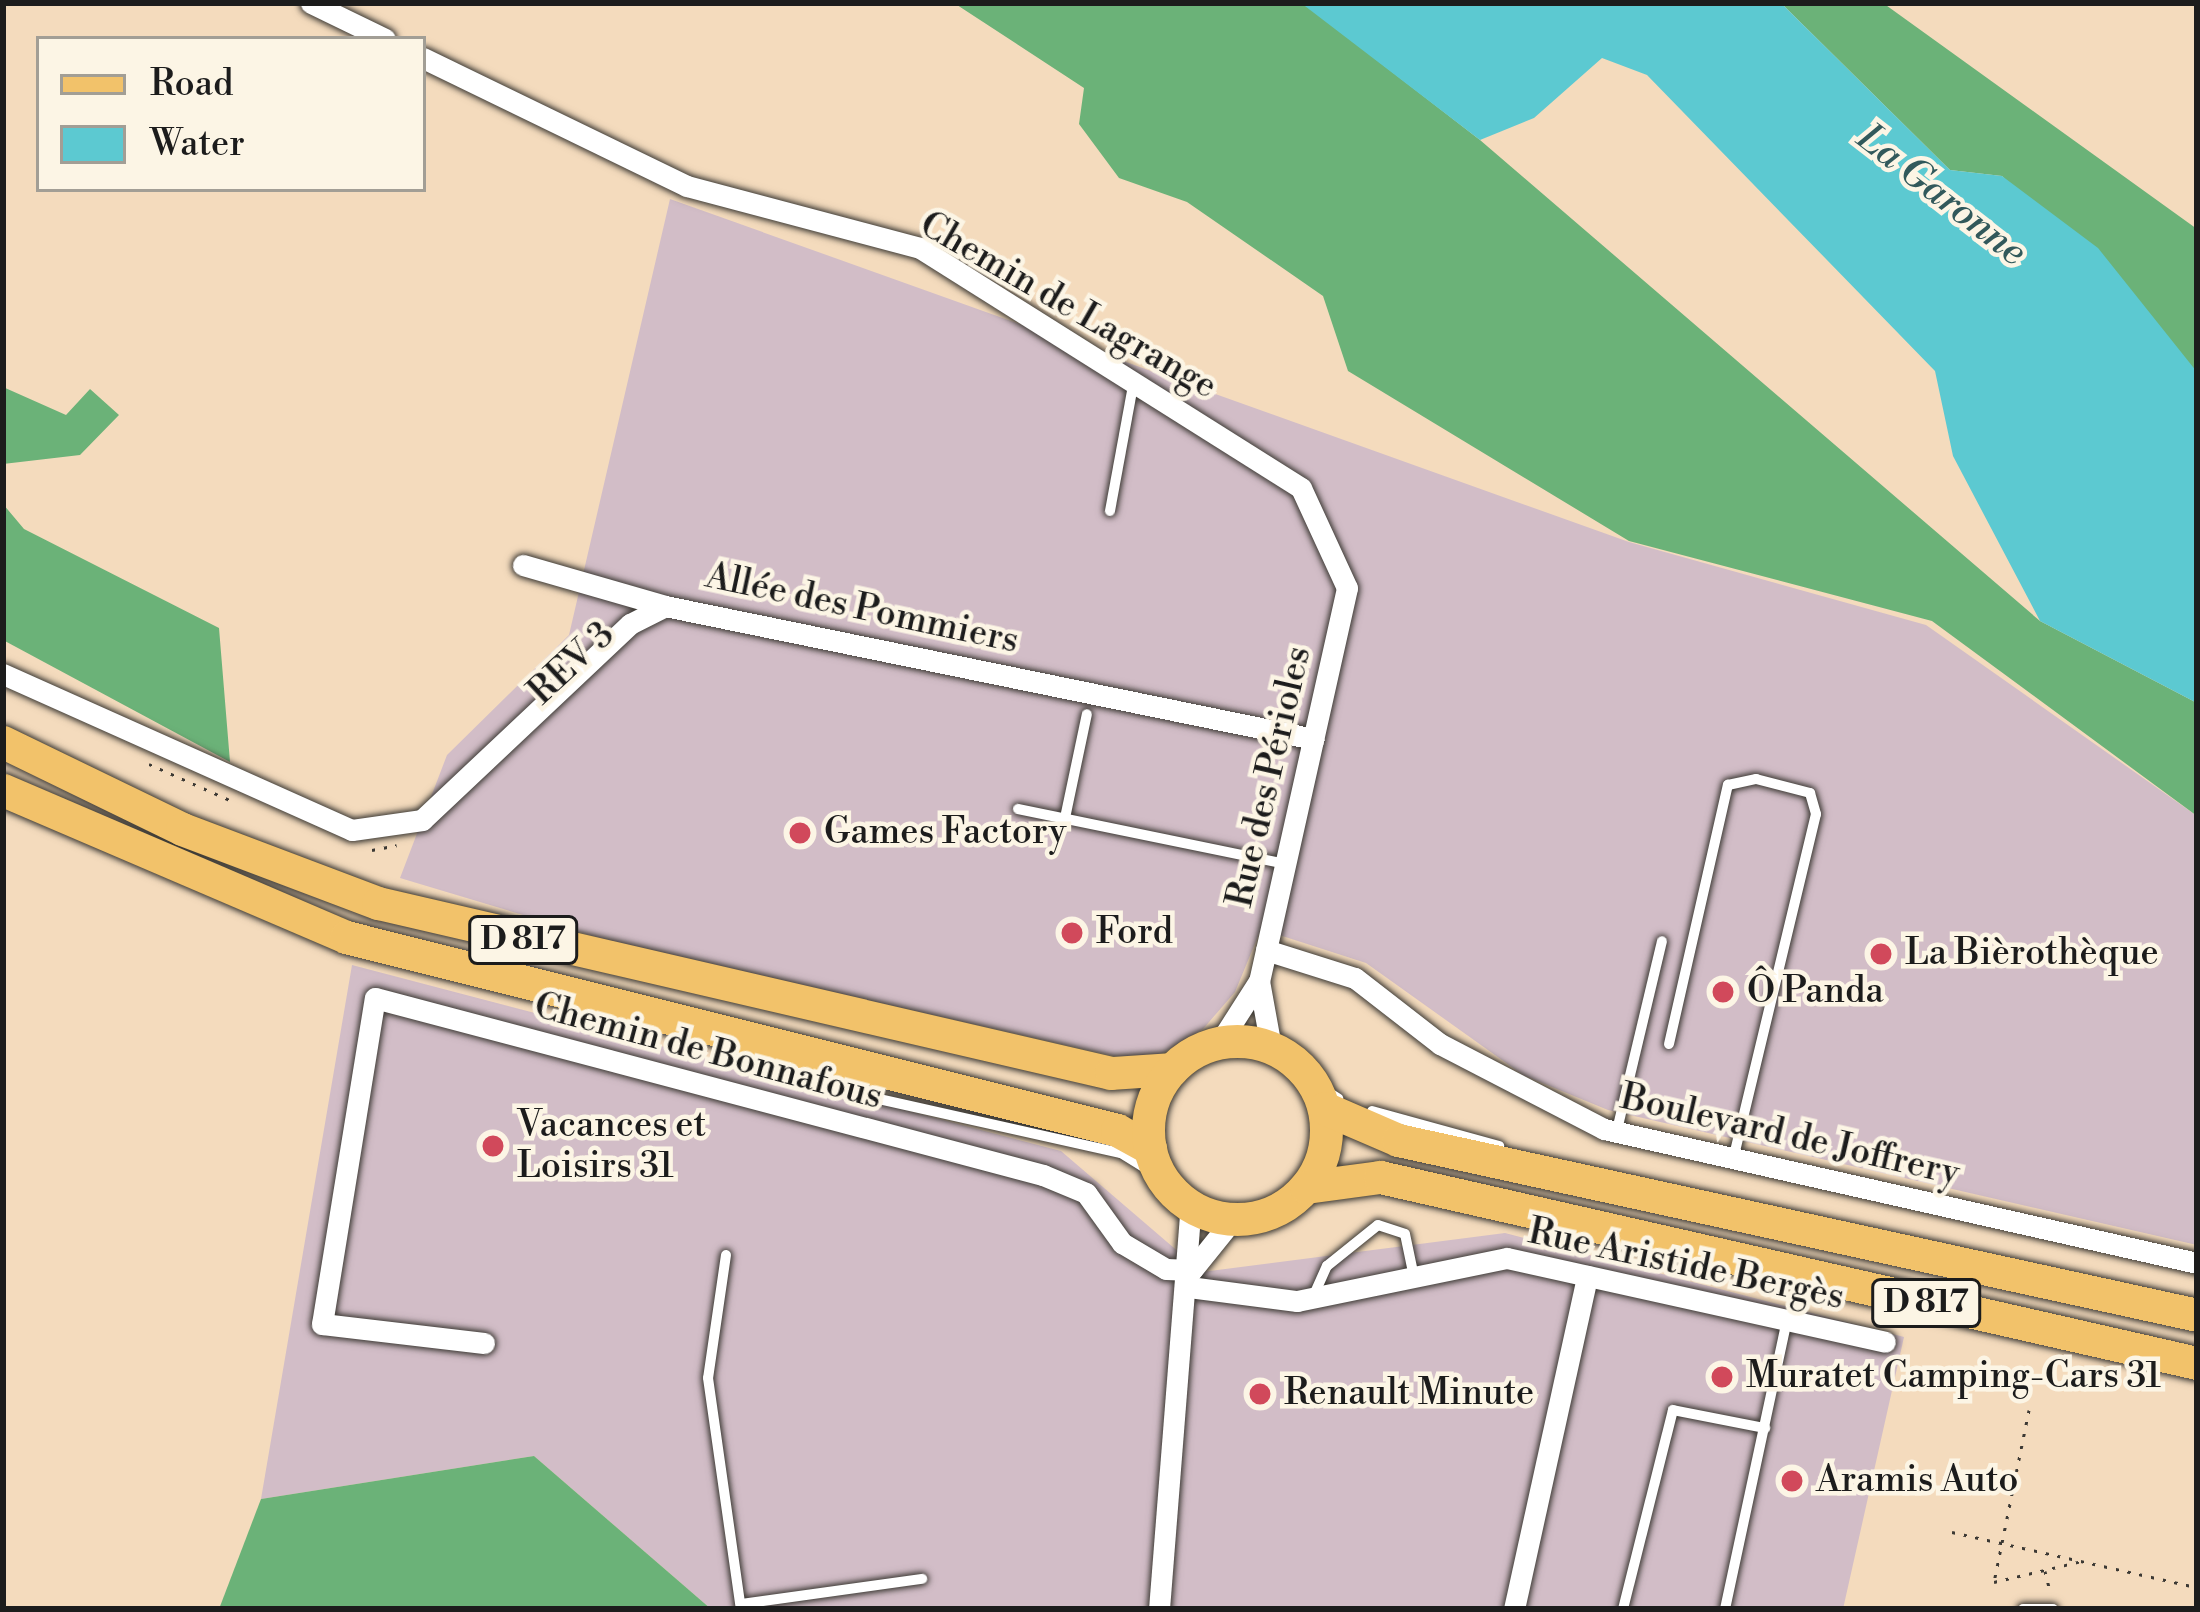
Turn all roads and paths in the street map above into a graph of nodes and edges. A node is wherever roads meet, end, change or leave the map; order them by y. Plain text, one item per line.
1 (310, 3) edge
2 (379, 36) edge
3 (426, 59) edge
4 (1134, 377) junction
5 (1110, 511) dead end
6 (523, 566) dead end
7 (1347, 588) joint
8 (665, 606) junction
9 (3, 674) edge
10 (1087, 714) dead end
11 (1314, 739) junction
12 (3, 742) edge
13 (147, 763) dead end
14 (3, 790) edge
15 (249, 808) dead end
16 (1018, 809) dead end
17 (1065, 818) junction
18 (414, 838) dead end
19 (366, 850) dead end
20 (1282, 863) junction
21 (1662, 941) dead end
22 (1266, 950) junction
23 (1259, 982) junction
24 (1220, 1042) junction
25 (1669, 1044) dead end
26 (1270, 1047) junction
27 (1172, 1069) junction
28 (1318, 1095) junction
29 (1617, 1132) junction
30 (1733, 1159) junction
31 (1156, 1164) junction
32 (1306, 1187) junction
33 (1191, 1206) junction
34 (1233, 1219) junction
35 (726, 1256) dead end
36 (2197, 1263) edge
37 (1587, 1276) junction
38 (1414, 1277) junction
39 (1191, 1278) junction
40 (1313, 1298) junction
41 (2197, 1315) edge
42 (1787, 1320) junction
43 (1885, 1342) dead end
44 (484, 1343) dead end
45 (2197, 1363) edge
46 (2029, 1410) dead end
47 (1766, 1428) junction
48 (1952, 1532) dead end
49 (2001, 1542) junction
50 (2081, 1561) junction
51 (2044, 1570) junction
52 (922, 1579) dead end
53 (2197, 1587) edge
54 (2052, 1604) edge
55 (741, 1607) edge
56 (1159, 1609) edge
57 (1514, 1609) edge
58 (1623, 1609) edge
59 (1725, 1609) edge
60 (2023, 1609) edge

1 - 2 street
3 - 4 street, Chemin de Lagrange
4 - 5 lane
4 - 7 street, Chemin de Lagrange
6 - 8 street
7 - 11 street, Rue des Périoles
8 - 9 street, Allée des Pommiers
8 - 11 street, Allée des Pommiers
10 - 17 lane
11 - 20 street, Rue des Périoles
12 - 27 main road, D 817
13 - 15 path
14 - 31 main road, D 817
16 - 17 lane
17 - 20 lane
18 - 19 path
20 - 22 street, Rue des Périoles
21 - 29 lane
22 - 23 street, Rue des Périoles
22 - 29 street, Boulevard de Joffrery
23 - 24 street, Rue des Périoles
23 - 26 street, Rue des Périoles
24 - 26 main road
24 - 27 main road
25 - 30 lane
26 - 28 main road
27 - 31 main road
28 - 32 main road
28 - 41 main road, D 817
29 - 30 street, Boulevard de Joffrery
30 - 36 street, Boulevard de Joffrery
31 - 33 main road
32 - 34 main road
32 - 45 main road, D 817
33 - 34 main road
33 - 39 street
34 - 39 street
35 - 55 lane
37 - 38 street, Rue Aristide Bergès
37 - 42 street, Rue Aristide Bergès
37 - 57 street
38 - 40 street, Rue Aristide Bergès
38 - 40 lane
39 - 40 street, Rue Aristide Bergès
39 - 44 street, Chemin de Bonnafous
39 - 56 street
42 - 43 street, Rue Aristide Bergès
42 - 47 lane
46 - 49 path
47 - 58 lane
47 - 59 lane
48 - 49 path
49 - 50 path
49 - 51 path
50 - 51 path
50 - 53 path
51 - 54 path
52 - 55 lane
54 - 60 lane

